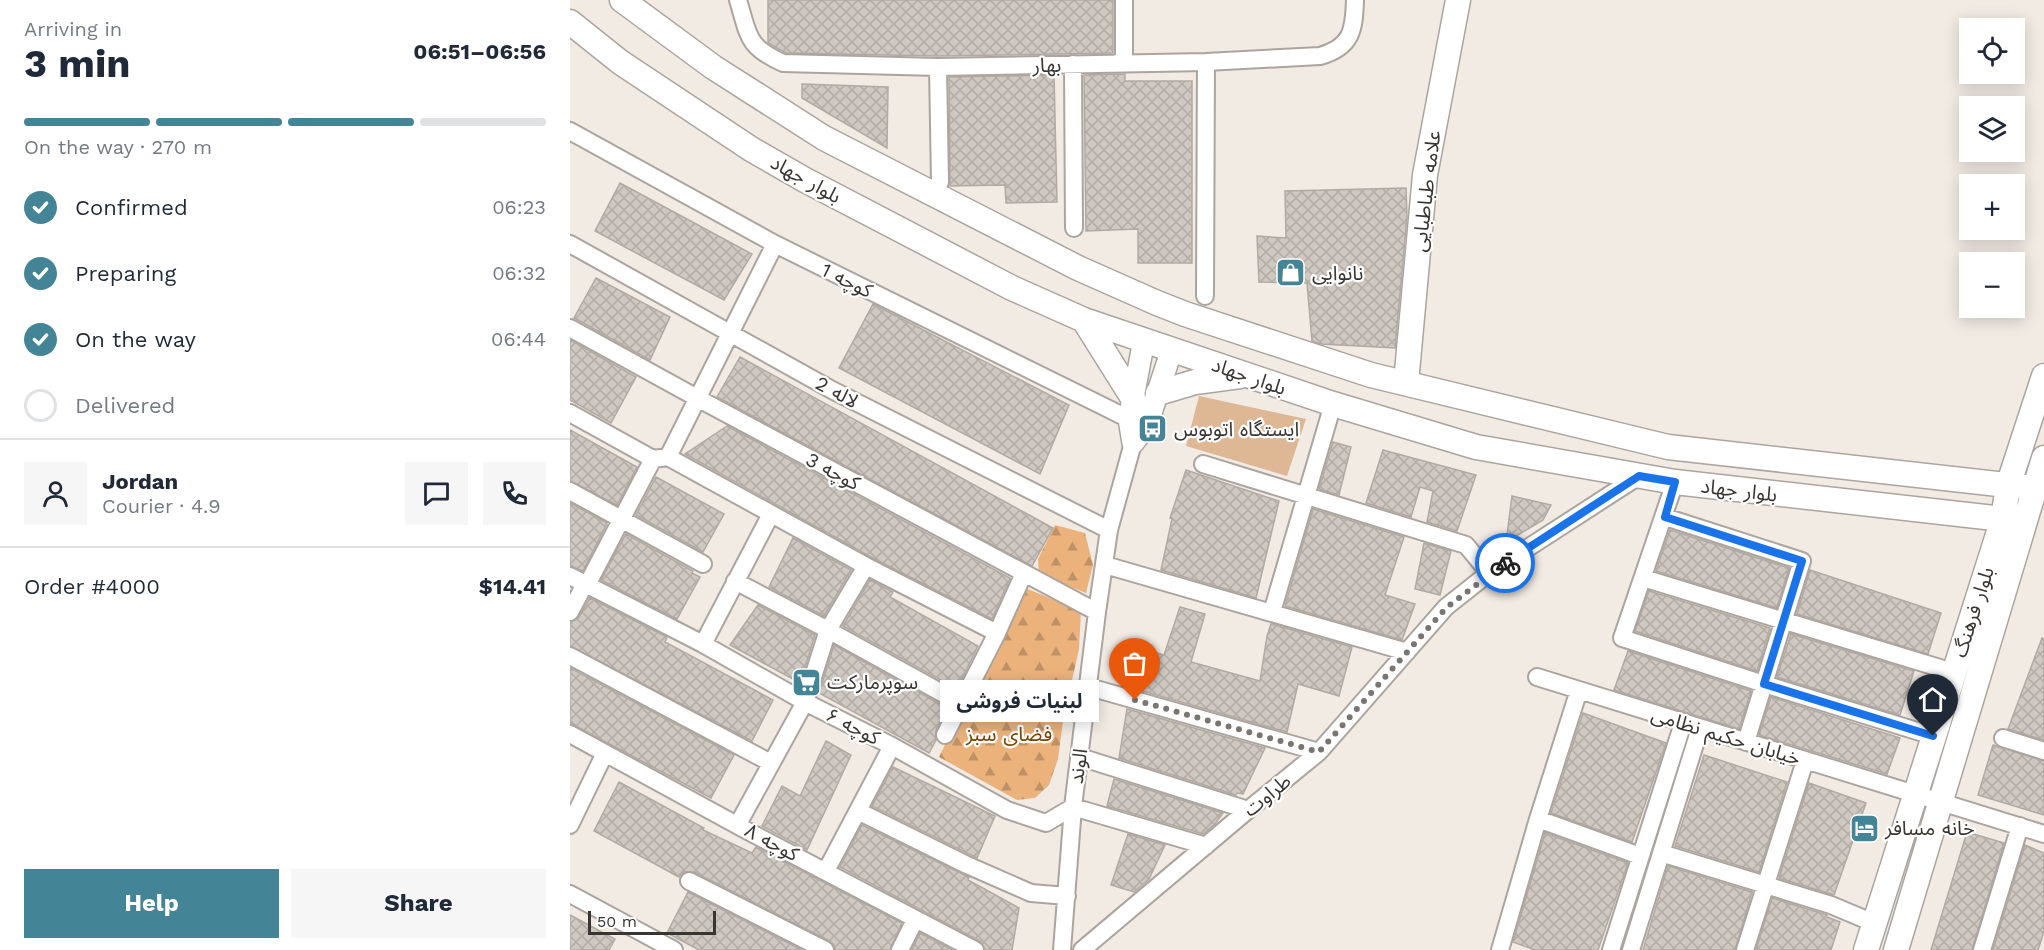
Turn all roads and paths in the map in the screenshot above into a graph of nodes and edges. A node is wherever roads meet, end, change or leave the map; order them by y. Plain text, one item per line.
1 (622, 0) edge
2 (738, 0) edge
3 (1124, 0) edge
4 (1355, 0) edge
5 (1458, 0) edge
6 (570, 22) edge
7 (1206, 62) junction
8 (1118, 63) junction
9 (1072, 64) junction
10 (938, 67) junction
11 (570, 131) edge
12 (940, 182) dead end
13 (1074, 228) dead end
14 (570, 244) edge
15 (775, 244) junction
16 (1205, 296) dead end
17 (1156, 303) junction
18 (1185, 314) junction
19 (1084, 320) junction
20 (570, 328) edge
21 (730, 335) junction
22 (1144, 340) junction
23 (1172, 350) junction
24 (1249, 376) junction
25 (2044, 376) edge
26 (1406, 383) junction
27 (1158, 393) junction
28 (699, 399) junction
29 (1333, 404) junction
30 (1131, 409) junction
31 (570, 413) edge
32 (1133, 443) junction
33 (661, 458) junction
34 (2044, 458) edge
35 (1203, 464) dead end
36 (1639, 476) junction
37 (1675, 482) junction
38 (2008, 486) junction
39 (2034, 488) junction
40 (570, 491) edge
41 (1305, 495) junction
42 (771, 514) junction
43 (1665, 517) junction
44 (622, 519) junction
45 (2013, 522) junction
46 (1109, 530) junction
47 (703, 564) dead end
48 (1104, 565) junction
49 (866, 566) junction
50 (1024, 573) junction
51 (1489, 573) junction
52 (570, 576) edge
53 (1643, 578) junction
54 (735, 581) junction
55 (586, 585) junction
56 (570, 612) edge
57 (1097, 612) junction
58 (1272, 612) junction
59 (1784, 620) junction
60 (828, 630) junction
61 (997, 633) junction
62 (703, 644) junction
63 (1407, 652) junction
64 (570, 656) edge
65 (1953, 672) junction
66 (1538, 677) dead end
67 (1764, 684) junction
68 (1089, 687) junction
69 (1579, 690) junction
70 (805, 702) junction
71 (960, 703) junction
72 (1683, 723) junction
73 (1700, 728) junction
74 (570, 734) edge
75 (945, 735) dead end
76 (1933, 736) junction
77 (2003, 738) dead end
78 (1746, 742) junction
79 (892, 746) junction
80 (2044, 751) edge
81 (1319, 752) junction
82 (605, 753) junction
83 (1080, 757) junction
84 (1805, 761) junction
85 (771, 763) junction
86 (1915, 795) junction
87 (1941, 802) junction
88 (1073, 807) junction
89 (1248, 810) junction
90 (858, 811) junction
91 (1538, 819) junction
92 (738, 824) junction
93 (570, 825) edge
94 (2020, 826) junction
95 (2044, 834) edge
96 (1206, 846) junction
97 (1661, 853) junction
98 (1640, 856) junction
99 (826, 871) junction
100 (689, 881) dead end
101 (1765, 886) junction
102 (570, 894) edge
103 (1067, 896) junction
104 (1862, 918) dead end
105 (915, 920) junction
106 (656, 946) edge
107 (674, 950) edge
108 (825, 950) edge
109 (900, 950) edge
110 (975, 950) edge
111 (1062, 950) edge
112 (1082, 950) edge
113 (1502, 950) edge
114 (1611, 950) edge
115 (1631, 950) edge
116 (1745, 950) edge
117 (1866, 950) edge
118 (1896, 950) edge
119 (1983, 950) edge

1 - 17 main road, بلوار جهاد
2 - 10 street, بهار
3 - 8 street
4 - 7 street, بهار
5 - 26 main road, علامه طباطبایی
6 - 19 main road, بلوار جهاد
7 - 8 street, بهار
7 - 16 street
8 - 9 street, بهار
9 - 10 street, بهار
9 - 13 street
10 - 12 street
11 - 15 street, کوچه 1
14 - 21 street, لاله 2
15 - 21 street
15 - 30 street, کوچه 1
17 - 18 main road, بلوار جهاد
17 - 22 main road
18 - 23 main road
18 - 26 main road, بلوار جهاد
19 - 22 main road, بلوار جهاد
19 - 30 main road
20 - 28 street, کوچه 3
21 - 28 street
21 - 46 street, لاله 2
22 - 23 main road, بلوار جهاد
22 - 30 street, الوند
23 - 24 main road, بلوار جهاد
23 - 27 street, الوند
24 - 27 main road
24 - 29 main road, بلوار جهاد
25 - 38 main road, بلوار فرهنگ
26 - 38 main road, بلوار جهاد
27 - 32 street, الوند
28 - 33 street
28 - 50 street, کوچه 3
29 - 36 main road, بلوار جهاد
29 - 41 street
30 - 32 street, الوند
31 - 33 street
32 - 46 street, الوند
33 - 42 street
33 - 44 street
34 - 39 main road, بلوار فرهنگ
35 - 41 street
36 - 37 main road, بلوار جهاد
36 - 51 street, طراوت
37 - 43 street
37 - 45 main road, بلوار جهاد
38 - 39 main road, بلوار جهاد
38 - 45 main road, بلوار فرهنگ
39 - 45 main road, بلوار فرهنگ
40 - 44 street
41 - 51 street
41 - 58 street
42 - 49 street
42 - 54 street
43 - 53 street
43 - 59 street
44 - 47 street
44 - 55 street
45 - 65 main road, بلوار فرهنگ
45 - 87 main road, بلوار فرهنگ
46 - 48 street, الوند
48 - 57 street, الوند
48 - 58 street
49 - 60 street
49 - 61 street
50 - 57 street, کوچه 3
50 - 61 street
51 - 63 street, طراوت
52 - 55 street, کوچه ۶
53 - 59 street
53 - 67 street
54 - 60 street
54 - 62 street
55 - 56 street
55 - 62 street, کوچه ۶
57 - 68 street, الوند
58 - 63 street
59 - 65 street
59 - 67 street
60 - 70 street
60 - 71 street
61 - 71 street
62 - 70 street, کوچه ۶
63 - 81 street, طراوت
64 - 85 street
65 - 76 main road, بلوار فرهنگ
66 - 69 street, خیابان حکیم نظامی
67 - 76 street
67 - 78 street
68 - 81 street
68 - 83 street, الوند
69 - 72 street, خیابان حکیم نظامی
69 - 91 street
70 - 79 street, کوچه ۶
70 - 85 street
71 - 75 street
72 - 73 street, خیابان حکیم نظامی
72 - 98 street
73 - 78 street, خیابان حکیم نظامی
73 - 97 street
74 - 82 street, کوچه ۸
76 - 86 main road, بلوار فرهنگ
77 - 80 street
78 - 84 street, خیابان حکیم نظامی
79 - 88 street, کوچه ۶
79 - 90 street
81 - 89 street, طراوت
82 - 92 street, کوچه ۸
82 - 93 street
83 - 88 street, الوند
83 - 89 street
84 - 86 street, خیابان حکیم نظامی
84 - 101 street
85 - 92 street
86 - 87 street, خیابان حکیم نظامی
86 - 117 main road, بلوار فرهنگ
87 - 94 street, خیابان حکیم نظامی
87 - 118 main road, بلوار فرهنگ
88 - 96 street
88 - 103 street, الوند
89 - 96 street, طراوت
90 - 99 street
90 - 103 street
91 - 98 street
91 - 113 street
92 - 99 street, کوچه ۸
94 - 95 street, خیابان حکیم نظامی
94 - 119 street
96 - 112 street, طراوت
97 - 101 street
97 - 115 street
98 - 114 street
99 - 105 street, کوچه ۸
100 - 108 street
101 - 104 street
101 - 116 street
102 - 106 street
103 - 111 street, الوند
105 - 109 street
105 - 110 street, کوچه ۸
106 - 107 street

